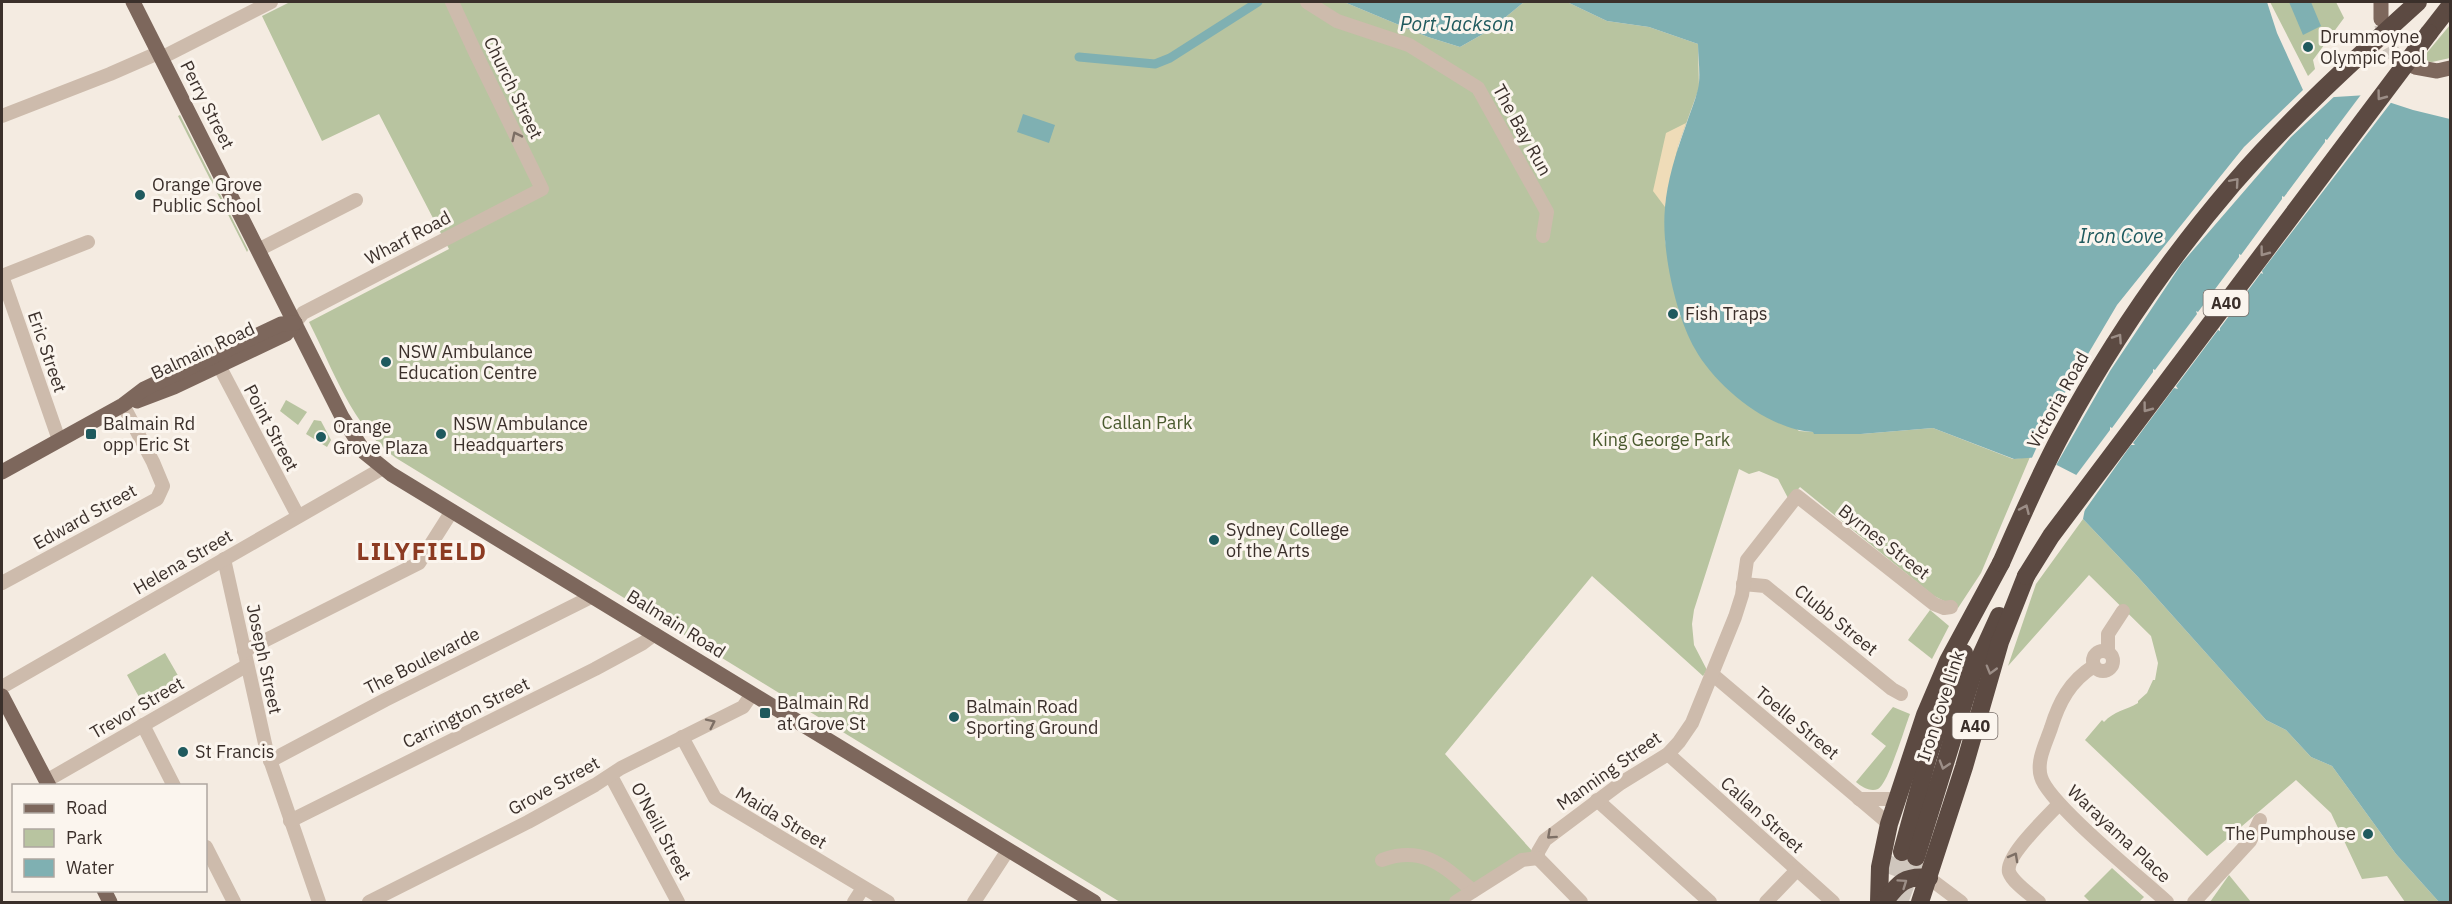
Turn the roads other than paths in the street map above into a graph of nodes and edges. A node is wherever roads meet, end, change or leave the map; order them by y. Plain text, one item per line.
1 (133, 2) edge
2 (271, 2) edge
3 (453, 2) edge
4 (1307, 2) edge
5 (2381, 2) edge
6 (2418, 2) edge
7 (2450, 8) edge
8 (2381, 19) tunnel mouth
9 (159, 55) junction
10 (2415, 67) tunnel mouth
11 (2451, 68) edge
12 (2, 116) edge
13 (542, 189) joint
14 (356, 200) dead end
15 (1543, 236) dead end
16 (88, 242) dead end
17 (258, 250) junction
18 (2, 276) edge
19 (295, 323) junction
20 (216, 361) junction
21 (123, 405) junction
22 (59, 440) junction
23 (383, 468) junction
24 (2, 472) edge
25 (1797, 496) joint
26 (452, 511) junction
27 (298, 516) junction
28 (224, 559) junction
29 (1999, 567) junction
30 (2026, 578) junction
31 (2, 583) edge
32 (1743, 584) junction
33 (593, 596) junction
34 (1951, 607) dead end
35 (2123, 611) dead end
36 (655, 634) junction
37 (244, 651) junction
38 (246, 666) junction
39 (1712, 674) junction
40 (2, 687) edge
41 (752, 694) junction
42 (1901, 694) dead end
43 (2, 696) edge
44 (143, 725) junction
45 (682, 738) junction
46 (1668, 754) junction
47 (270, 761) junction
48 (616, 772) junction
49 (47, 783) edge
50 (173, 784) edge
51 (1897, 799) junction
52 (1597, 800) junction
53 (1859, 800) junction
54 (2059, 804) junction
55 (2260, 820) dead end
56 (290, 821) junction
57 (1889, 824) junction
58 (207, 849) edge
59 (1008, 850) junction
60 (1538, 858) junction
61 (1382, 860) dead end
62 (1796, 871) junction
63 (1929, 878) junction
64 (863, 888) junction
65 (1473, 891) junction
66 (1879, 902) edge
67 (234, 903) edge
68 (319, 903) edge
69 (369, 903) edge
70 (678, 903) edge
71 (854, 903) edge
72 (888, 903) edge
73 (974, 903) edge
74 (1094, 903) edge
75 (1456, 903) edge
76 (1581, 903) edge
77 (1710, 903) edge
78 (1766, 903) edge
79 (1833, 903) edge
80 (1920, 903) edge
81 (1961, 903) edge
82 (2039, 903) edge
83 (2167, 903) edge
84 (2194, 903) edge

1 - 9 main road, Perry Street
2 - 9 street
13 -> 3 street, Church Street
4 - 15 street, The Bay Run
5 - 8 main road
29 -> 6 highway, Victoria Road / A40, bridge
7 -> 30 highway, A40, bridge
9 - 12 street
9 - 17 main road, Perry Street
10 - 11 main road
13 - 19 street, Wharf Road
14 - 17 street
16 - 18 street
17 - 19 main road, Perry Street
18 - 22 street, Eric Street
19 - 20 main road, Balmain Road
19 - 23 main road, Balmain Road
20 - 21 main road, Balmain Road
20 - 27 street, Point Street
21 - 22 main road, Balmain Road
21 - 31 street, Edward Street
22 - 24 main road, Balmain Road
23 - 26 main road, Balmain Road
23 - 27 street, Helena Street
25 - 32 street, Manning Street
25 - 34 street, Byrnes Street
26 - 33 main road, Balmain Road
26 - 37 street
27 - 28 street, Helena Street
28 - 37 street, Joseph Street
28 - 40 street, Helena Street
30 -> 29 highway, Iron Cove Link
29 - 51 highway, Victoria Road / A40
30 -> 63 highway, A40
32 - 39 street, Manning Street
32 - 42 street, Clubb Street
33 - 36 main road, Balmain Road
33 - 47 street, The Boulevarde
35 - 54 street, Warayama Place
36 - 41 main road, Balmain Road
36 - 56 street, Carrington Street
37 - 38 street, Joseph Street
38 - 44 street, Trevor Street
38 - 47 street, Joseph Street
39 - 46 street, Manning Street
39 - 53 street, Toelle Street
45 -> 41 street, Grove Street
41 - 59 main road, Balmain Road
43 - 49 main road
44 - 49 street, Trevor Street
44 - 50 street
45 - 48 street, Grove Street
45 - 64 street, Maida Street
46 - 52 street, Manning Street
46 - 62 street, Callan Street
47 - 56 street, Joseph Street
48 - 69 street, Grove Street
48 - 70 street, O'Neill Street
51 - 53 street
51 - 57 highway, Victoria Road / A40
52 -> 60 street, Manning Street
52 - 77 street
53 - 57 street, Toelle Street
82 -> 54 street
54 - 83 street, Warayama Place
55 - 84 street
56 - 68 street, Joseph Street
57 - 66 highway, Victoria Road / A40
58 - 67 street
59 - 73 street
59 - 74 main road, Balmain Road
60 - 65 street
60 - 76 street
61 - 65 street
62 - 78 street
62 - 79 street, Callan Street
66 -> 63 highway
63 - 80 highway, A40
63 - 81 street
64 - 71 street
64 - 72 street, Maida Street
65 - 75 street

